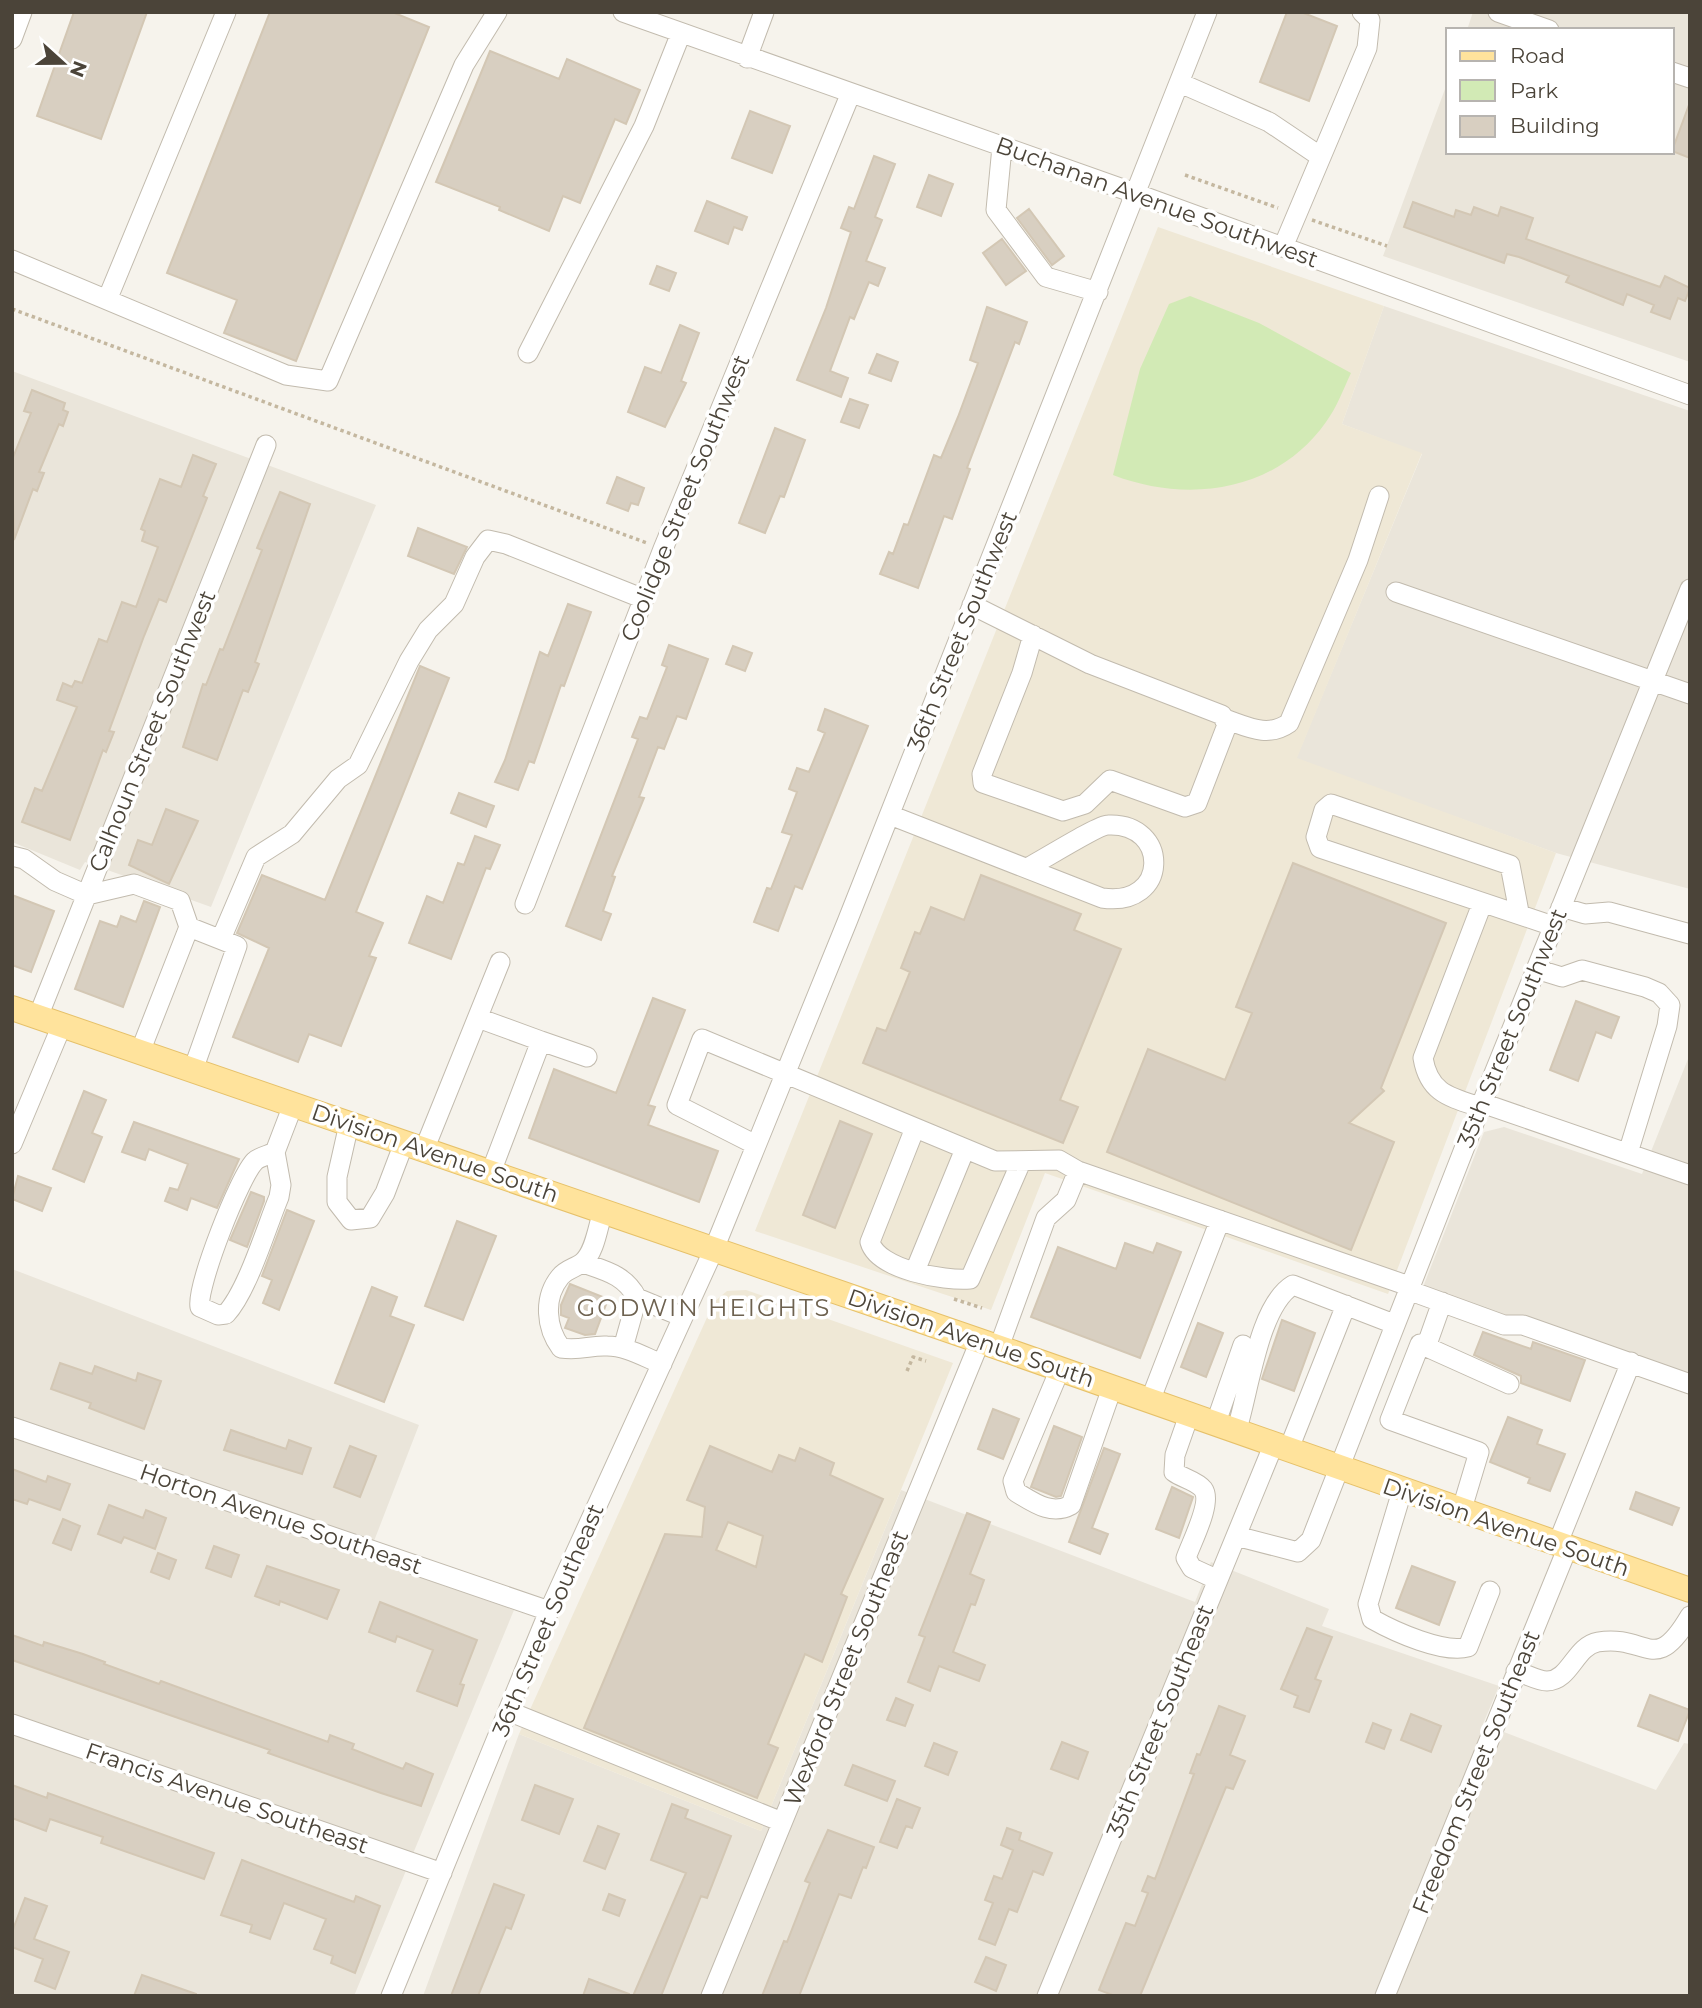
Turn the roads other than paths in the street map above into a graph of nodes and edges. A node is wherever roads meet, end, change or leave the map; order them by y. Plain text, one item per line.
1 (22, 12) edge
2 (226, 12) edge
3 (623, 12) edge
4 (764, 12) edge
5 (1207, 12) edge
6 (1498, 12) edge
7 (489, 14) edge
8 (1366, 16) edge
9 (1543, 28) edge
10 (681, 33) junction
11 (12, 40) edge
12 (747, 58) junction
13 (1180, 83) junction
14 (850, 95) junction
15 (1002, 147) junction
16 (1321, 157) junction
17 (1137, 194) junction
18 (1283, 247) junction
19 (12, 260) edge
20 (1098, 292) junction
21 (107, 300) junction
22 (528, 353) dead end
23 (1690, 395) edge
24 (266, 445) dead end
25 (1379, 496) dead end
26 (1690, 589) edge
27 (1396, 592) dead end
28 (644, 599) junction
29 (972, 605) junction
30 (1033, 635) junction
31 (1652, 681) junction
32 (1690, 694) edge
33 (1225, 719) junction
34 (890, 815) junction
35 (12, 856) edge
36 (1027, 868) junction
37 (87, 895) junction
38 (524, 904) dead end
39 (1482, 904) junction
40 (1519, 912) junction
41 (1557, 916) junction
42 (189, 927) junction
43 (1690, 934) edge
44 (221, 939) junction
45 (500, 962) dead end
46 (1536, 969) junction
47 (12, 1008) edge
48 (38, 1017) junction
49 (478, 1018) junction
50 (62, 1025) junction
51 (541, 1041) junction
52 (141, 1052) junction
53 (587, 1057) dead end
54 (193, 1070) junction
55 (785, 1074) junction
56 (293, 1105) junction
57 (1481, 1105) junction
58 (349, 1124) junction
59 (915, 1128) junction
60 (12, 1144) edge
61 (756, 1145) junction
62 (414, 1146) junction
63 (965, 1149) junction
64 (275, 1152) junction
65 (1628, 1153) junction
66 (1021, 1162) junction
67 (1078, 1171) junction
68 (491, 1172) junction
69 (1690, 1175) edge
70 (603, 1211) junction
71 (1220, 1220) junction
72 (714, 1249) junction
73 (583, 1263) junction
74 (915, 1271) junction
75 (1409, 1288) junction
76 (637, 1298) junction
77 (1442, 1302) junction
78 (1346, 1305) junction
79 (683, 1317) junction
80 (1394, 1324) junction
81 (990, 1344) junction
82 (1242, 1345) dead end
83 (1426, 1347) junction
84 (623, 1348) junction
85 (1631, 1362) junction
86 (662, 1364) junction
87 (1060, 1369) junction
88 (1509, 1384) dead end
89 (1690, 1384) edge
90 (1112, 1388) junction
91 (1150, 1401) junction
92 (1361, 1408) junction
93 (1189, 1415) junction
94 (1390, 1420) junction
95 (12, 1427) edge
96 (1226, 1429) junction
97 (1280, 1448) junction
98 (1337, 1468) junction
99 (1402, 1490) junction
100 (1461, 1512) junction
101 (1236, 1536) junction
102 (1562, 1547) junction
103 (1218, 1580) junction
104 (1690, 1590) edge
105 (1490, 1591) dead end
106 (549, 1611) junction
107 (1690, 1616) edge
108 (1516, 1671) junction
109 (508, 1711) junction
110 (12, 1724) edge
111 (782, 1822) junction
112 (442, 1873) junction
113 (391, 1996) edge
114 (711, 1996) edge
115 (1047, 1996) edge
116 (1385, 1996) edge

1 - 11 street
2 - 21 street
3 - 10 street, Buchanan Avenue Southwest
4 - 12 street
5 - 13 street, 36th Street Southwest
6 - 9 street
7 - 21 street
8 - 16 street
10 - 12 street, Buchanan Avenue Southwest
10 - 22 street
12 - 14 street, Buchanan Avenue Southwest
13 - 16 street
13 - 17 street, 36th Street Southwest
14 - 15 street, Buchanan Avenue Southwest
14 - 28 street, Coolidge Street Southwest
15 - 17 street, Buchanan Avenue Southwest
15 - 20 street
16 - 18 street
17 - 18 street, Buchanan Avenue Southwest
17 - 20 street, 36th Street Southwest
18 - 23 street, Buchanan Avenue Southwest
19 - 21 street
20 - 29 street, 36th Street Southwest
24 - 37 street, Calhoun Street Southwest
25 - 33 street
26 - 31 street, 35th Street Southwest
27 - 31 street
28 - 38 street, Coolidge Street Southwest
28 - 44 street
29 - 30 street
29 - 34 street, 36th Street Southwest
30 - 33 street
30 - 33 street
31 - 32 street
31 - 41 street, 35th Street Southwest
34 - 36 street
34 - 55 street, 36th Street Southwest
35 - 37 street
36 - 36 street
37 - 42 street
37 - 48 street, Calhoun Street Southwest
39 - 40 street
39 - 40 street
39 - 57 street
40 - 41 street
41 - 43 street
41 - 46 street, 35th Street Southwest
42 - 44 street
42 - 52 street
44 - 54 street
45 - 49 street
46 - 57 street, 35th Street Southwest
46 - 65 street
47 - 48 main road, Division Avenue South
48 - 50 main road, Division Avenue South
49 - 51 street
49 - 62 street
50 - 52 main road, Division Avenue South
50 - 60 street
51 - 53 street
51 - 68 street
52 - 54 main road, Division Avenue South
54 - 56 main road, Division Avenue South
55 - 59 street
55 - 61 street, 36th Street Southwest
55 - 61 street
56 - 58 main road, Division Avenue South
56 - 64 street
57 - 65 street
57 - 75 street, 35th Street Southwest
58 - 62 main road, Division Avenue South
58 - 62 street
59 - 63 street
59 - 74 street
61 - 72 street, 36th Street Southwest
62 - 68 main road, Division Avenue South
63 - 66 street
63 - 74 street
64 - 64 street
65 - 69 street
66 - 67 street
66 - 74 street
67 - 71 street
67 - 81 street, Wexford Street Southeast
68 - 70 main road, Division Avenue South
70 - 72 main road, Division Avenue South
70 - 73 street
71 - 75 street
71 - 91 street
72 - 79 street, 36th Street Southeast
72 - 81 main road, Division Avenue South
73 - 76 street
73 - 84 street
75 - 77 street
75 - 80 street, 35th Street Southwest
76 - 79 street
76 - 84 street
77 - 83 street
77 - 85 street
78 - 80 street
78 - 96 street
78 - 97 street, 35th Street Southeast
79 - 86 street, 36th Street Southeast
80 - 92 street, 35th Street Southwest
81 - 87 main road, Division Avenue South
81 - 111 street, Wexford Street Southeast
82 - 96 street
83 - 88 street
83 - 94 street
84 - 86 street
85 - 89 street
85 - 102 street, Freedom Street Southeast
86 - 106 street, 36th Street Southeast
87 - 90 main road, Division Avenue South
87 - 90 street
90 - 91 main road, Division Avenue South
91 - 93 main road, Division Avenue South
92 - 94 street
92 - 98 street, 35th Street Southwest
93 - 96 main road, Division Avenue South
93 - 103 street
94 - 100 street
95 - 106 street, Horton Avenue Southeast
96 - 97 main road, Division Avenue South
97 - 98 main road, Division Avenue South
97 - 101 street, 35th Street Southeast
98 - 99 main road, Division Avenue South
98 - 101 street, 35th Street Southwest
99 - 100 main road, Division Avenue South
99 - 105 street
100 - 102 main road, Division Avenue South
101 - 103 street, 35th Street Southeast
102 - 104 main road, Division Avenue South
102 - 108 street, Freedom Street Southeast
103 - 115 street, 35th Street Southeast
106 - 109 street, 36th Street Southeast
107 - 108 street
108 - 116 street, Freedom Street Southeast
109 - 111 street
109 - 112 street, 36th Street Southeast
110 - 112 street, Francis Avenue Southeast
111 - 114 street, Wexford Street Southeast
112 - 113 street, 36th Street Southeast

